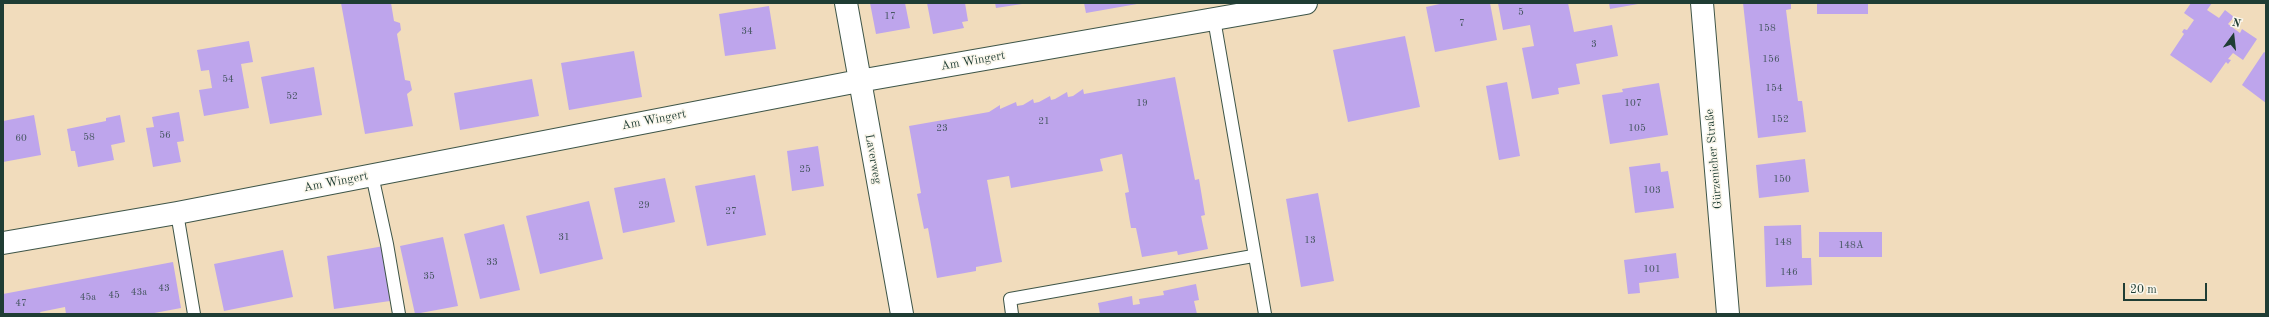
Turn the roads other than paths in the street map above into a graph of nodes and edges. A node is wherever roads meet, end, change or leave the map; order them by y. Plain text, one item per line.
1 (846, 3) edge
2 (1306, 3) edge
3 (1702, 3) edge
4 (1214, 19) junction
5 (859, 81) junction
6 (372, 175) junction
7 (177, 213) junction
8 (3, 243) edge
9 (1254, 256) junction
10 (194, 314) edge
11 (399, 314) edge
12 (902, 314) edge
13 (1012, 314) edge
14 (1265, 314) edge
15 (1728, 314) edge

1 - 5 street, Laverweg
2 - 4 street, Am Wingert
3 - 15 street, Gürzenicher Straße
4 - 5 street, Am Wingert
4 - 9 lane
5 - 6 street, Am Wingert
5 - 12 street, Laverweg
6 - 7 street, Am Wingert
6 - 11 lane
7 - 8 street, Am Wingert
7 - 10 lane
9 - 13 lane
9 - 14 lane

